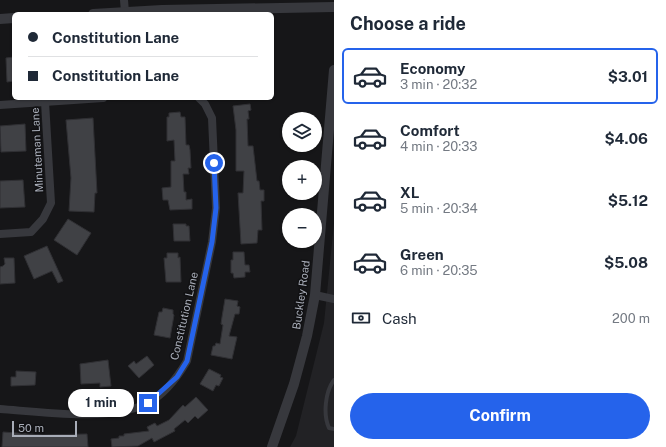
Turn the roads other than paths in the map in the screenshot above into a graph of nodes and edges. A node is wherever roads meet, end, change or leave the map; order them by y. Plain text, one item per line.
1 (124, 0) edge
2 (334, 7) edge
3 (125, 12) joint
4 (12, 18) edge
5 (0, 19) edge
6 (334, 70) edge
7 (74, 100) edge
8 (201, 100) edge
9 (45, 102) junction
10 (0, 105) edge
11 (0, 234) edge
12 (315, 296) junction
13 (334, 299) edge
14 (334, 380) edge
15 (0, 409) edge
16 (334, 429) edge
17 (272, 447) edge

1 - 3 street
2 - 3 street
4 - 5 street
6 - 12 street, Buckley Road
7 - 9 street
8 - 15 street, Constitution Lane
9 - 10 street
9 - 11 street, Minuteman Lane
12 - 13 street
12 - 17 street, Buckley Road
14 - 16 lane

